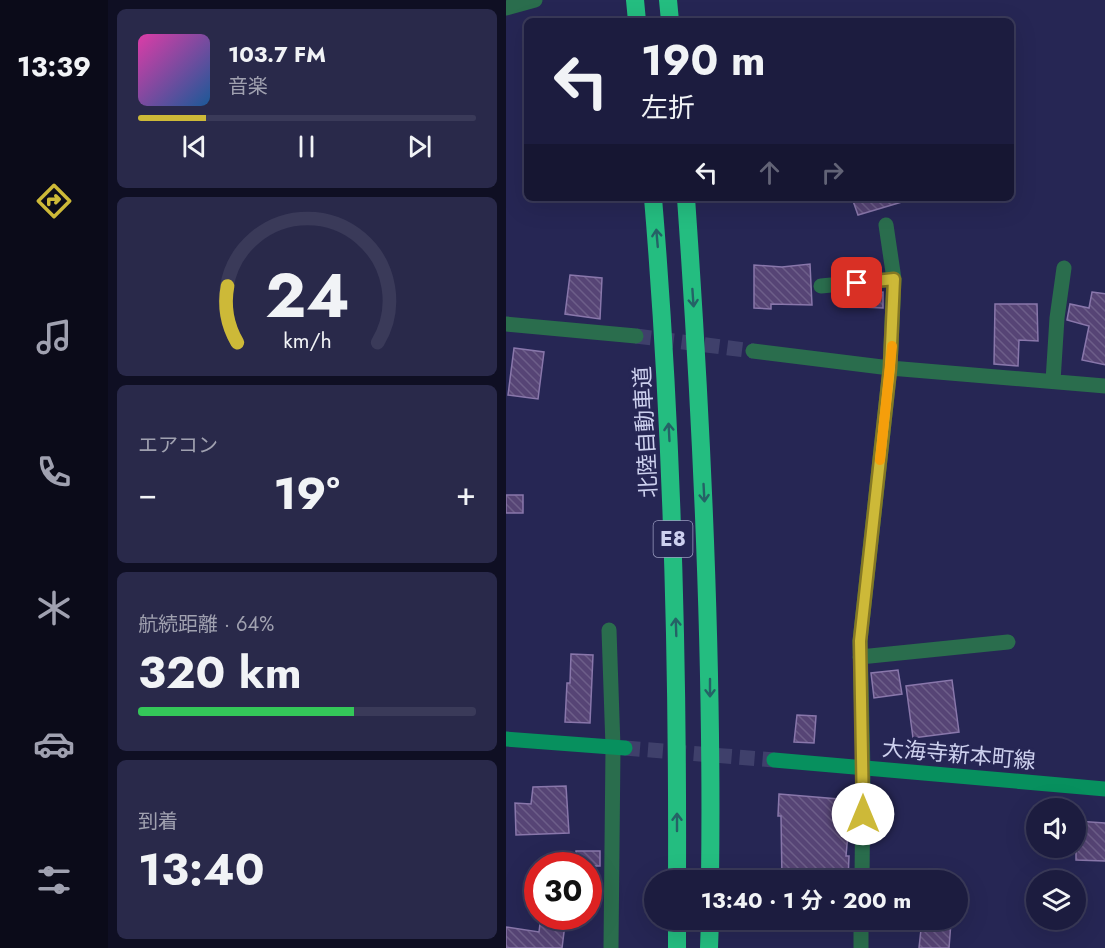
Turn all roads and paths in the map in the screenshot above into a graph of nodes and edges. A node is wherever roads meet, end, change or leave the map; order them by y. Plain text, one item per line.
1 (535, 0) edge
2 (635, 0) edge
3 (668, 0) edge
4 (506, 8) edge
5 (637, 18) edge
6 (670, 18) edge
7 (653, 201) edge
8 (686, 201) edge
9 (886, 225) dead end
10 (1064, 268) dead end
11 (894, 279) junction
12 (821, 286) dead end
13 (506, 324) edge
14 (636, 336) tunnel mouth
15 (753, 351) tunnel mouth
16 (890, 368) junction
17 (1053, 381) junction
18 (1106, 386) edge
19 (609, 630) dead end
20 (1007, 642) dead end
21 (860, 657) junction
22 (506, 739) edge
23 (619, 747) junction
24 (774, 760) tunnel mouth
25 (863, 769) junction
26 (1106, 789) edge
27 (677, 870) edge
28 (710, 870) edge
29 (862, 870) edge
30 (677, 930) edge
31 (710, 930) edge
32 (861, 930) edge
33 (611, 948) edge
34 (677, 948) edge
35 (709, 948) edge
36 (861, 948) edge

1 - 4 street
2 - 5 highway
3 - 6 highway
27 -> 7 highway, 北陸自動車道 / E8
8 -> 28 highway, E8
9 - 11 street
10 - 17 street
11 - 12 street
11 - 16 street
13 - 14 street
15 - 16 street
16 - 17 street
16 - 21 street
17 - 18 street
19 - 23 street
20 - 21 street
21 - 25 street
22 - 23 main road
23 - 33 street
24 - 25 main road, 大海寺新本町線
25 - 26 main road, 大海寺新本町線
25 - 29 street
30 - 34 highway
31 - 35 highway
32 - 36 street

